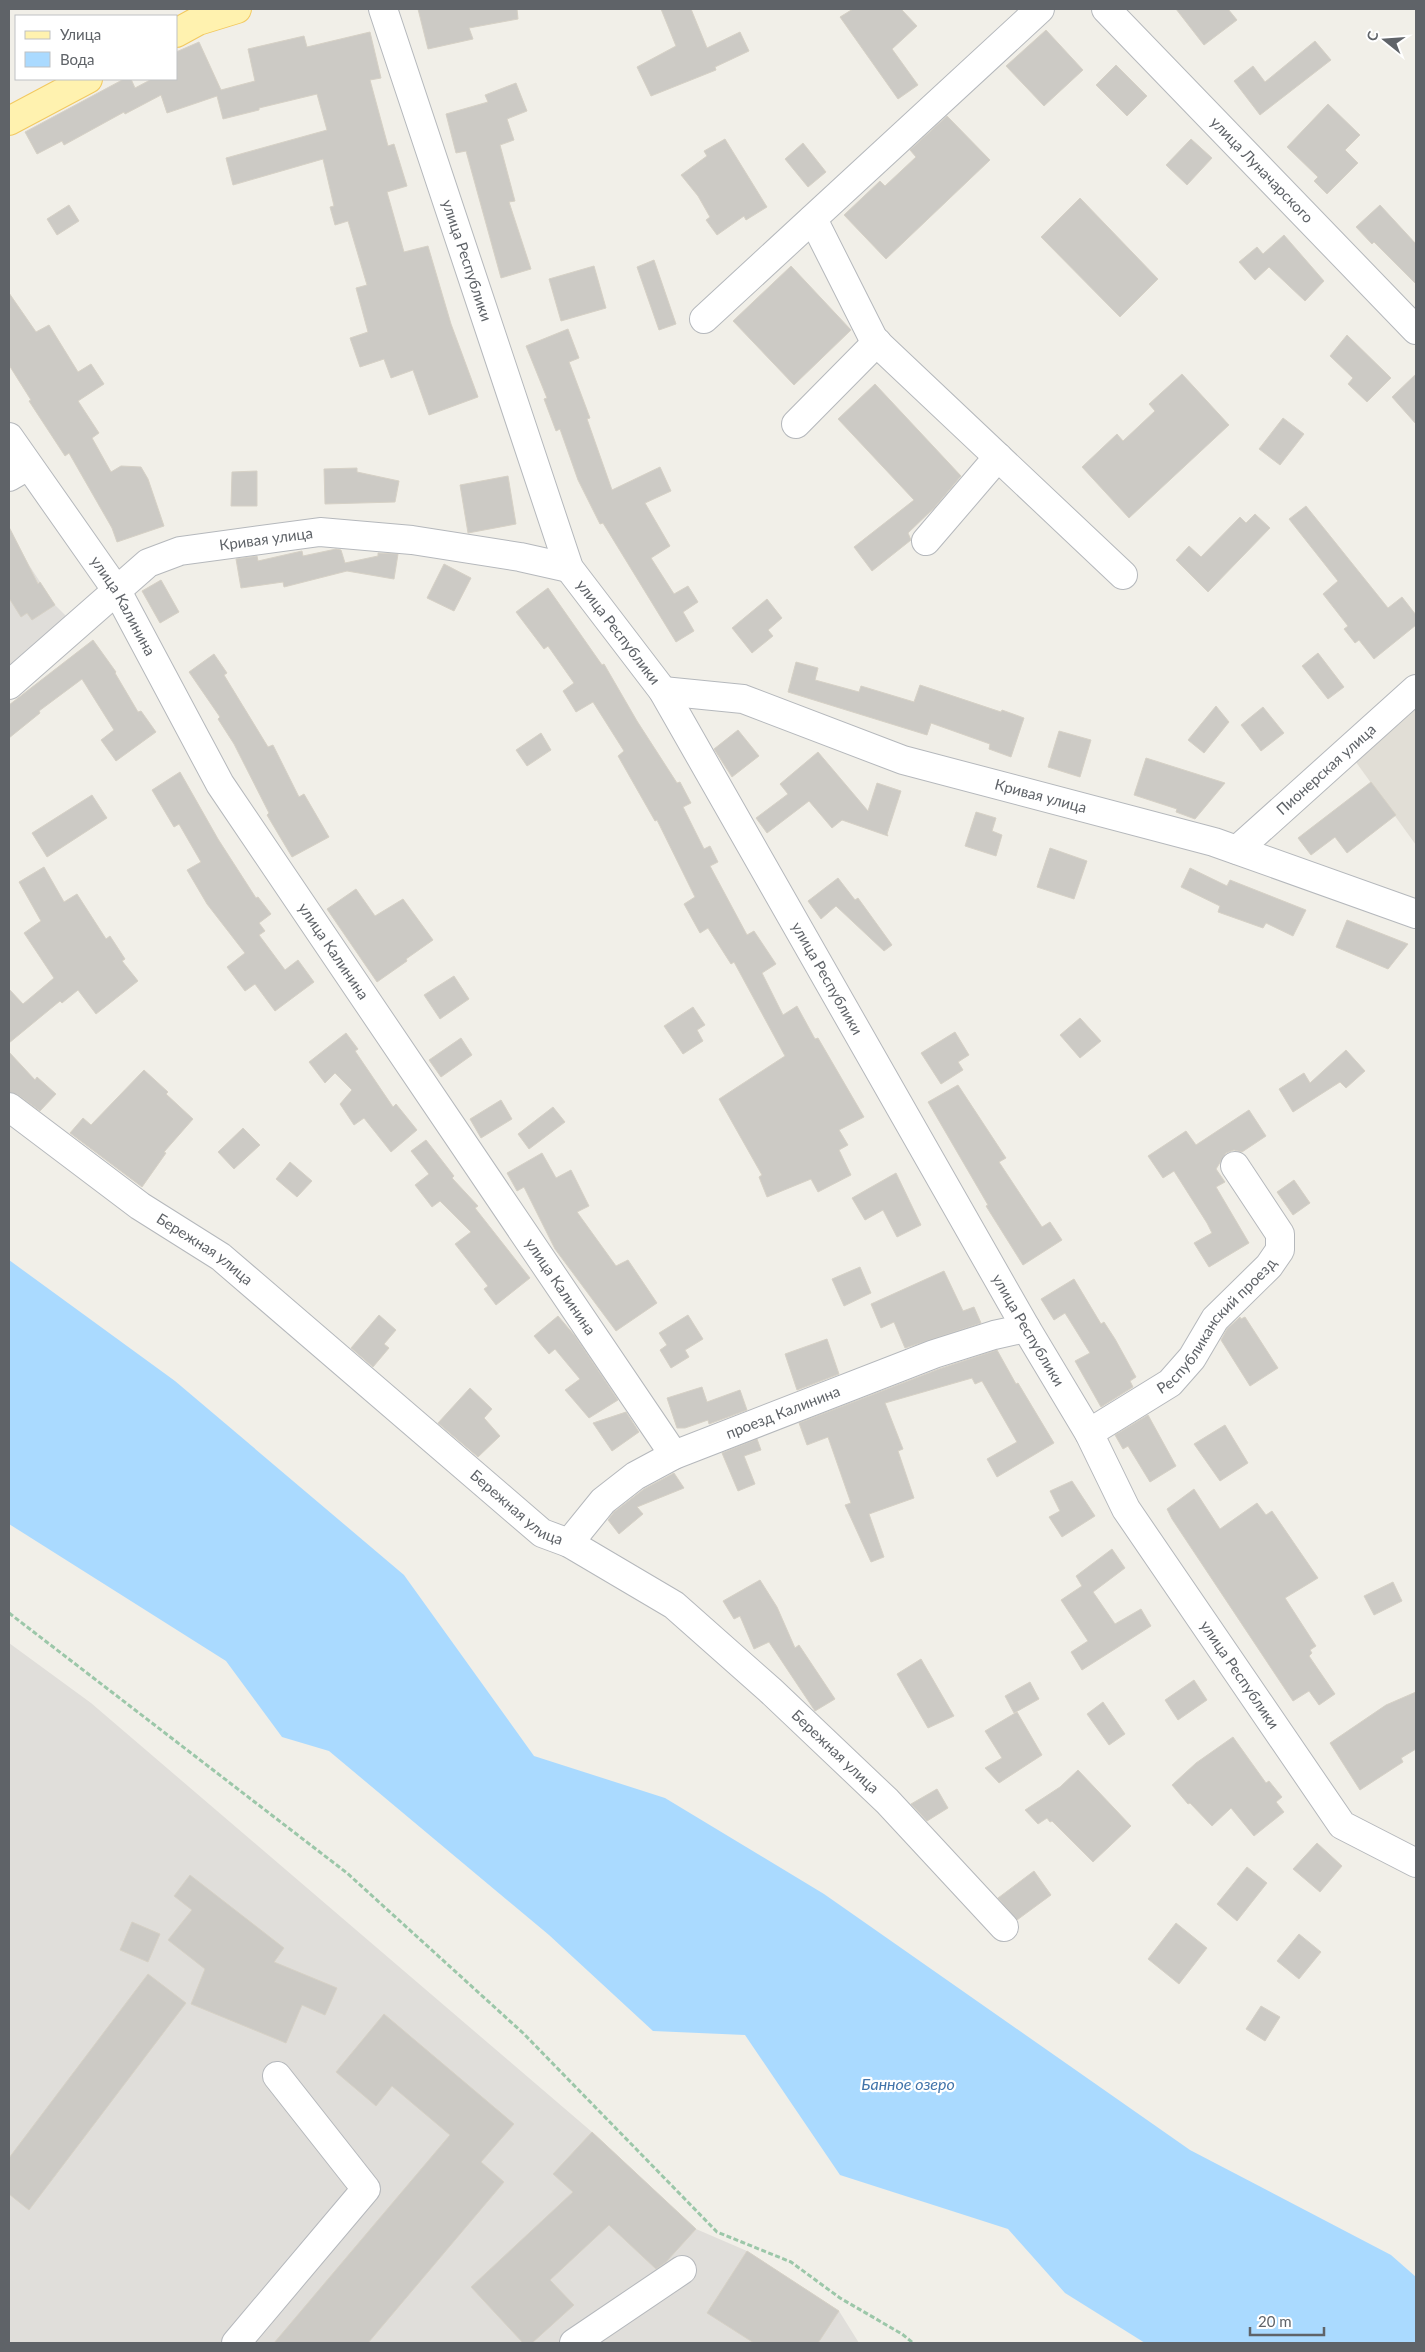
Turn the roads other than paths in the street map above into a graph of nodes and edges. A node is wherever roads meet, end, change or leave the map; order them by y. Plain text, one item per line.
1 (237, 9) edge
2 (383, 9) edge
3 (1040, 9) edge
4 (1106, 9) edge
5 (178, 32) edge
6 (86, 80) edge
7 (9, 121) edge
8 (813, 219) junction
9 (704, 319) dead end
10 (1416, 330) edge
11 (877, 342) junction
12 (796, 424) dead end
13 (9, 436) edge
14 (998, 457) junction
15 (19, 471) edge
16 (926, 541) dead end
17 (569, 568) junction
18 (1123, 575) dead end
19 (117, 591) junction
20 (9, 685) edge
21 (1416, 689) edge
22 (663, 691) junction
23 (1237, 850) junction
24 (1416, 914) edge
25 (9, 1107) edge
26 (1235, 1166) dead end
27 (1026, 1328) junction
28 (1089, 1433) junction
29 (674, 1455) junction
30 (569, 1543) junction
31 (1416, 1863) edge
32 (1004, 1927) dead end
33 (278, 2076) dead end
34 (682, 2270) dead end
35 (236, 2343) edge
36 (574, 2343) edge

1 - 5 main road
2 - 17 street, улица Республики
3 - 8 street
4 - 10 street, улица Луначарского
6 - 7 main road
8 - 9 street
8 - 11 street
11 - 12 street
11 - 14 street
13 - 15 street, улица Калинина
14 - 16 street
14 - 18 street
15 - 19 street, улица Калинина
17 - 19 street, Кривая улица
17 - 22 street, улица Республики
19 - 20 street, Кривая улица
19 - 29 street, улица Калинина
21 - 23 street, Пионерская улица
22 - 23 street, Кривая улица
22 - 27 street, улица Республики
23 - 24 street, Кривая улица
25 - 30 street, Бережная улица
26 - 28 street, Республиканский проезд
27 - 28 street, улица Республики
27 - 29 street, проезд Калинина
28 - 31 street, улица Республики
29 - 30 street, проезд Калинина
30 - 32 street, Бережная улица
33 - 35 street
34 - 36 street

